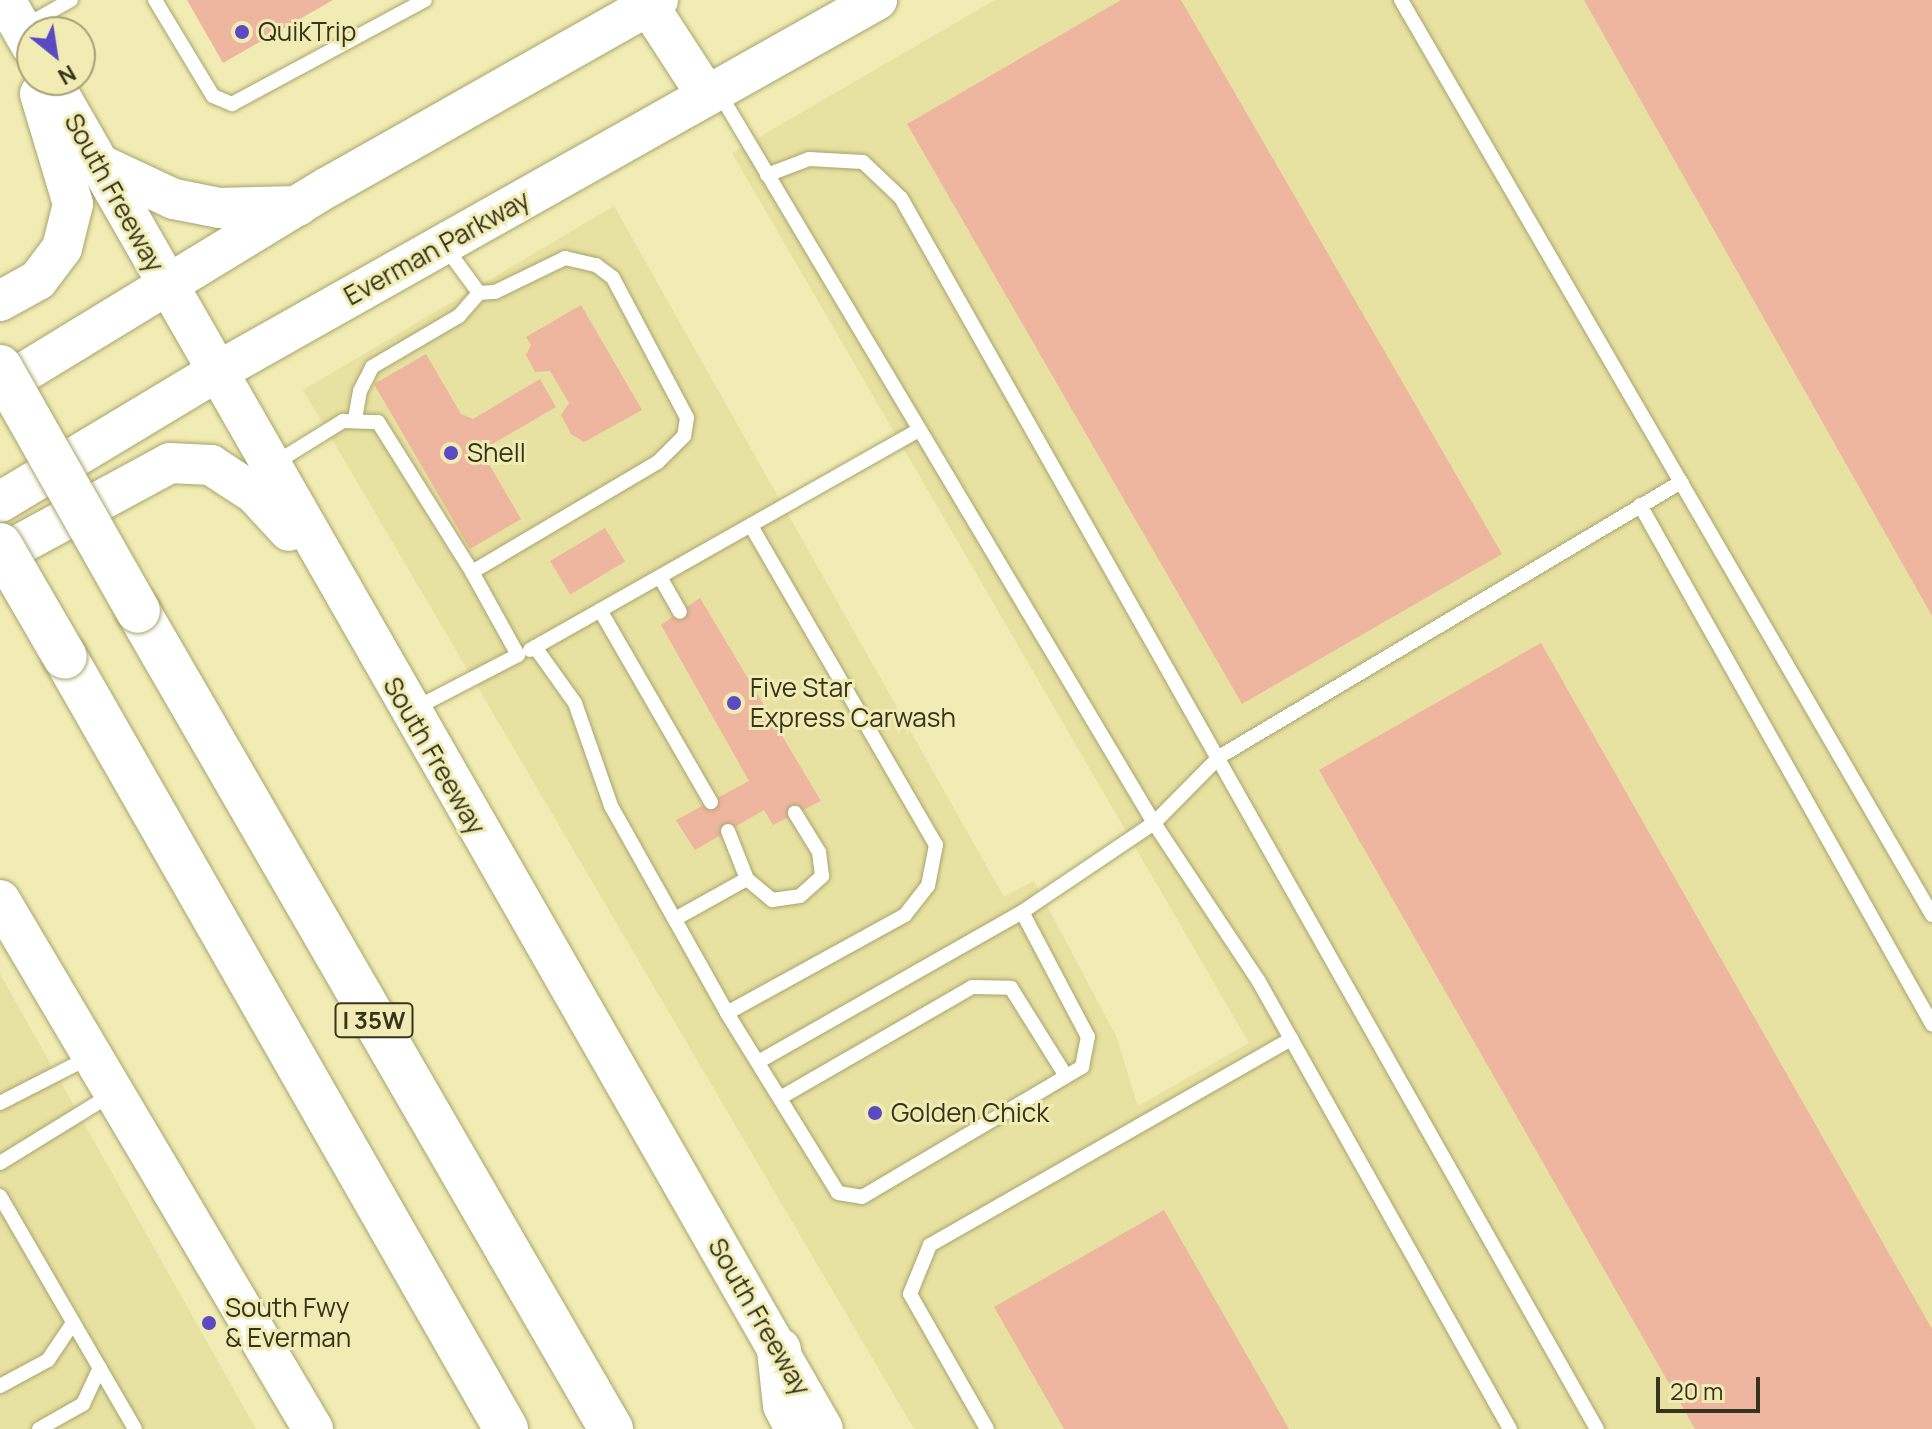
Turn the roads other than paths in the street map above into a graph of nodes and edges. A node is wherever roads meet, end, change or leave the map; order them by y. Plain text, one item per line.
1 (71, 0) edge
2 (155, 0) edge
3 (425, 0) edge
4 (877, 0) edge
5 (1401, 0) edge
6 (648, 2) edge
7 (49, 16) edge
8 (712, 93) junction
9 (42, 96) edge
10 (60, 96) edge
11 (97, 163) junction
12 (767, 175) junction
13 (298, 206) junction
14 (443, 244) junction
15 (167, 287) junction
16 (479, 293) junction
17 (0, 301) edge
18 (0, 367) edge
19 (215, 373) junction
20 (0, 387) edge
21 (355, 419) junction
22 (916, 432) junction
23 (269, 466) junction
24 (1681, 482) junction
25 (0, 502) edge
26 (1640, 505) junction
27 (751, 526) junction
28 (0, 545) edge
29 (0, 555) edge
30 (472, 572) junction
31 (330, 575) junction
32 (660, 577) junction
33 (600, 610) junction
34 (680, 612) dead end
35 (535, 647) junction
36 (518, 655) junction
37 (408, 712) junction
38 (1219, 757) junction
39 (711, 802) dead end
40 (795, 813) dead end
41 (1154, 823) junction
42 (728, 831) dead end
43 (747, 879) junction
44 (0, 900) edge
45 (1022, 912) junction
46 (1932, 915) edge
47 (675, 919) junction
48 (727, 1013) junction
49 (1932, 1024) edge
50 (1291, 1039) junction
51 (91, 1057) junction
52 (758, 1062) junction
53 (1066, 1076) junction
54 (112, 1094) junction
55 (780, 1098) junction
56 (0, 1103) edge
57 (0, 1163) edge
58 (2, 1205) edge
59 (73, 1323) junction
60 (779, 1350) junction
61 (100, 1368) junction
62 (0, 1386) edge
63 (39, 1429) edge
64 (135, 1429) edge
65 (313, 1429) edge
66 (506, 1429) edge
67 (611, 1429) edge
68 (797, 1429) edge
69 (823, 1429) edge
70 (987, 1429) edge
71 (1510, 1429) edge
72 (1597, 1429) edge

1 - 7 lane
2 - 3 lane
4 - 8 main road, Everman Parkway
5 - 24 lane
6 - 8 main road
6 - 13 main road
8 - 12 lane
8 - 14 main road, Everman Parkway
9 - 17 main road
10 - 11 main road, South Freeway
11 - 13 main road
11 - 15 main road, South Freeway
12 - 22 lane
12 - 38 lane
13 - 15 main road
14 - 16 lane
14 - 19 main road, Everman Parkway
15 - 19 main road, South Freeway
15 - 20 main road
16 - 21 lane
16 - 30 lane
18 - 67 highway, I 35W, bridge
19 - 23 main road, South Freeway
19 - 25 main road, Everman Parkway
21 - 23 lane
21 - 30 lane
22 - 27 lane
22 - 41 lane
23 - 31 main road, South Freeway
24 - 26 lane
24 - 46 lane
26 - 38 lane
26 - 49 lane
27 - 32 lane
27 - 48 lane
28 - 66 highway, bridge
29 - 31 main road
30 - 36 lane
31 - 37 main road, South Freeway
32 - 33 lane
32 - 34 lane
33 - 35 lane
33 - 39 lane
35 - 36 lane
35 - 47 lane
36 - 37 lane
37 - 60 main road, South Freeway
38 - 41 lane
38 - 72 lane
40 - 43 lane
41 - 45 lane
41 - 50 lane
42 - 43 lane
43 - 47 lane
44 - 51 main road
45 - 52 lane
45 - 53 lane
47 - 48 lane
48 - 52 lane
50 - 70 lane
50 - 71 lane
51 - 54 main road
51 - 56 lane
52 - 55 lane
53 - 55 lane
53 - 55 lane
54 - 57 lane
54 - 65 main road
58 - 59 lane
59 - 61 lane
59 - 62 lane
60 - 68 highway
60 - 69 main road, South Freeway
61 - 63 lane
61 - 64 lane

